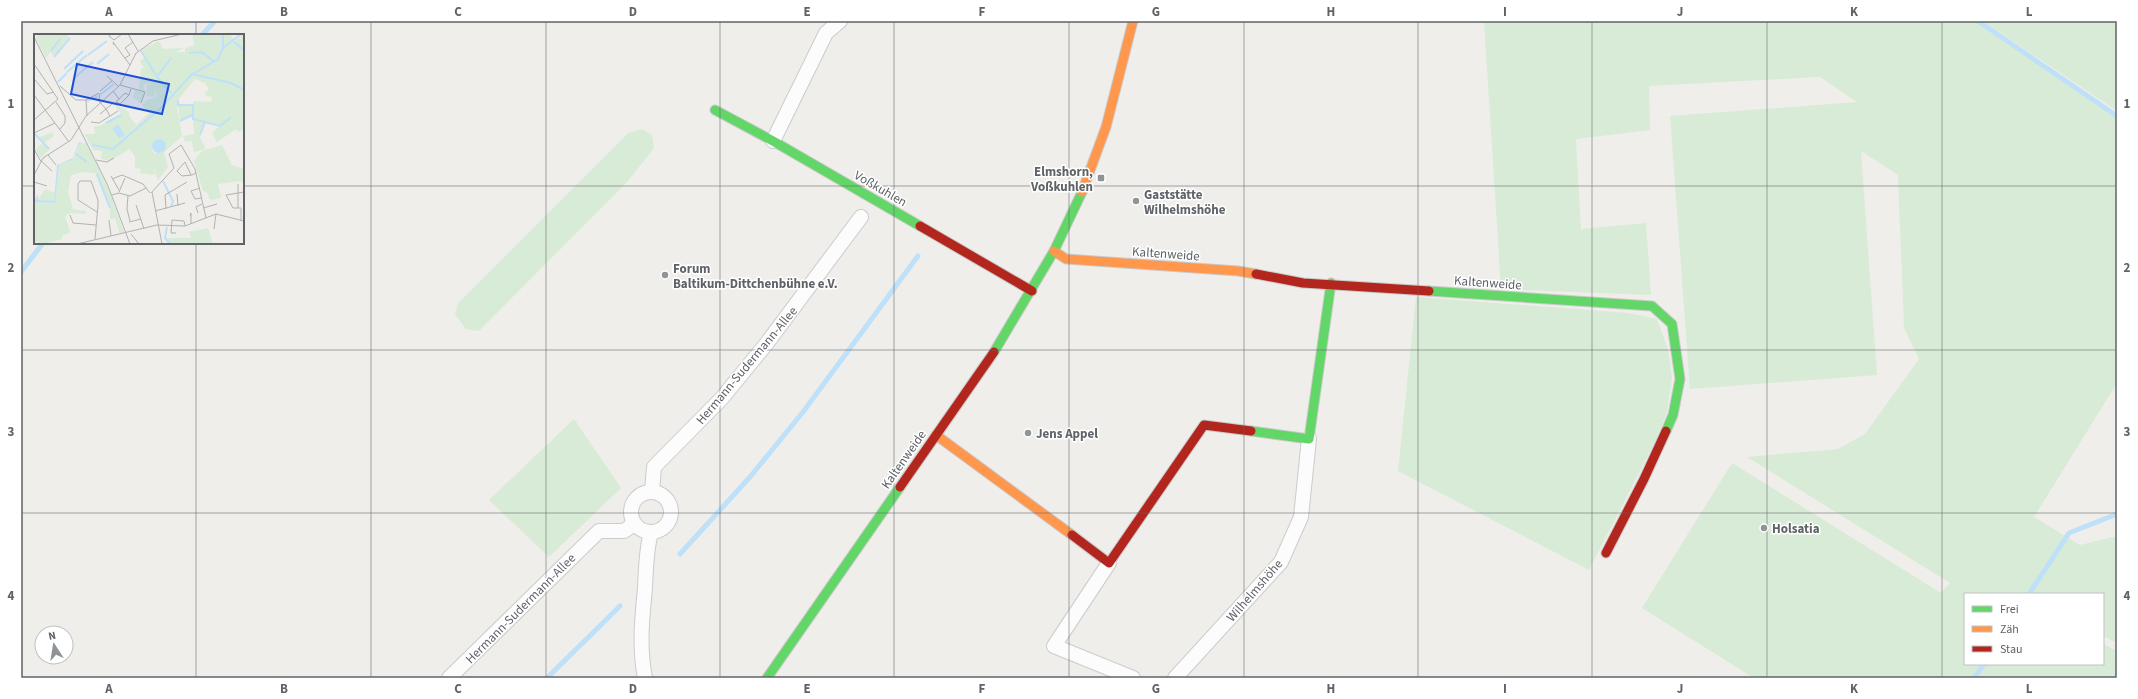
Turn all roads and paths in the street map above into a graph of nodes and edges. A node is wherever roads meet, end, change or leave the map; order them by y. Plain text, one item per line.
1 (840, 21) edge
2 (1133, 21) edge
3 (715, 110) dead end
4 (773, 141) junction
5 (861, 217) dead end
6 (1054, 251) junction
7 (1331, 283) junction
8 (1032, 291) junction
9 (936, 435) junction
10 (1309, 439) junction
11 (652, 492) junction
12 (634, 524) junction
13 (651, 532) junction
14 (1606, 553) dead end
15 (1109, 563) junction
16 (450, 678) edge
17 (645, 678) edge
18 (767, 678) edge
19 (1132, 678) edge
20 (1175, 678) edge

1 - 4 street
2 - 6 street, Kaltenweide
3 - 4 street, Voßkuhlen
4 - 8 street, Voßkuhlen
5 - 11 street, Hermann-Sudermann-Allee
6 - 7 street, Kaltenweide
6 - 8 street, Kaltenweide
7 - 10 street, Wilhelmshöhe
7 - 14 street, Kaltenweide
8 - 9 street, Kaltenweide
9 - 15 street
9 - 18 street, Kaltenweide
10 - 15 street
10 - 20 street, Wilhelmshöhe
11 - 12 street
11 - 13 street
12 - 13 street
12 - 16 street, Hermann-Sudermann-Allee
13 - 17 street
15 - 19 street

